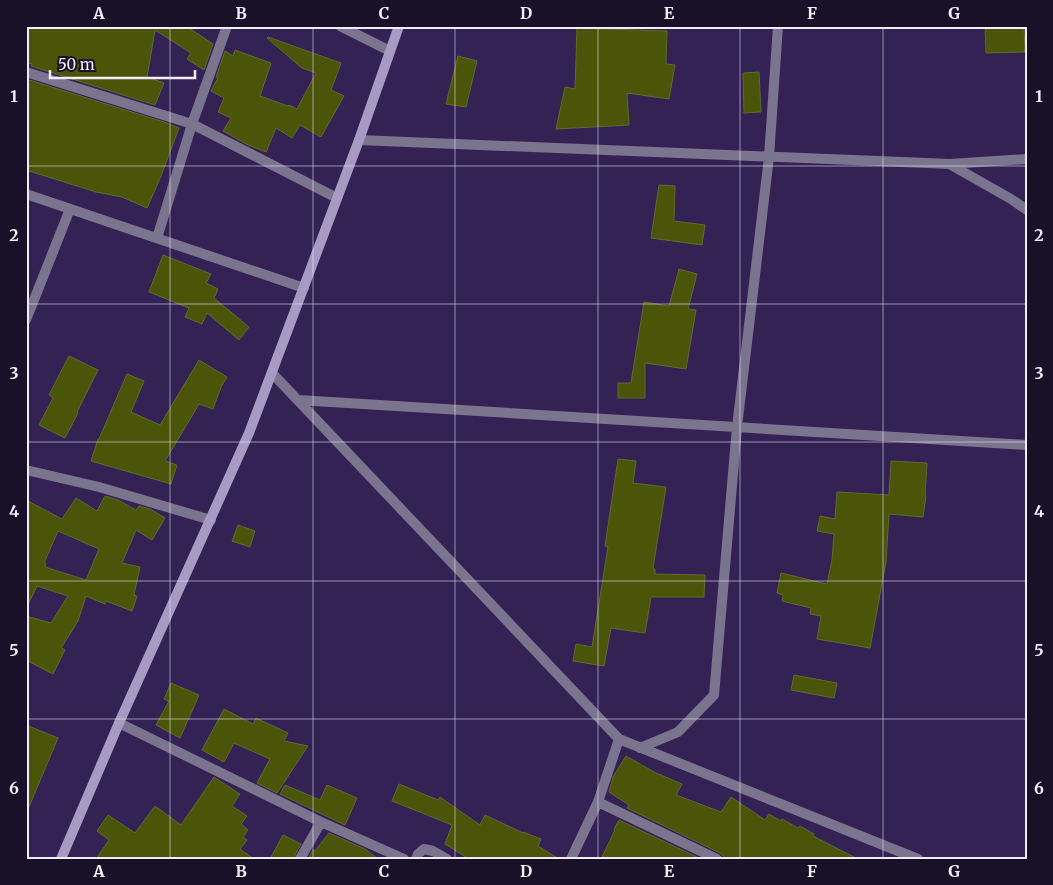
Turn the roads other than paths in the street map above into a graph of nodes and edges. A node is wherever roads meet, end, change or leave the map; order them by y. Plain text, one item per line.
1 (227, 26) edge
2 (340, 26) edge
3 (399, 26) edge
4 (778, 26) edge
5 (390, 51) junction
6 (26, 72) edge
7 (192, 124) junction
8 (359, 140) junction
9 (769, 157) junction
10 (1027, 159) edge
11 (950, 164) junction
12 (26, 194) edge
13 (337, 198) junction
14 (70, 209) junction
15 (1027, 210) edge
16 (156, 238) junction
17 (304, 288) junction
18 (26, 320) edge
19 (272, 373) junction
20 (298, 400) junction
21 (737, 427) junction
22 (1027, 444) edge
23 (26, 470) edge
24 (211, 520) junction
25 (119, 723) junction
26 (620, 740) junction
27 (640, 748) junction
28 (598, 802) junction
29 (321, 822) junction
30 (63, 858) edge
31 (300, 859) edge
32 (404, 859) edge
33 (416, 859) edge
34 (447, 859) edge
35 (571, 859) edge
36 (717, 859) edge
37 (918, 859) edge

1 - 7 street
2 - 5 street
3 - 5 street
4 - 9 street
5 - 8 street
6 - 7 street
7 - 13 street
7 - 16 street
8 - 9 street
8 - 13 street
9 - 11 street
9 - 21 street
10 - 11 street
11 - 15 street
12 - 14 street
13 - 17 street
14 - 16 street
14 - 18 street
16 - 17 street
17 - 19 street
19 - 20 street
19 - 24 street
20 - 21 street
20 - 26 street
21 - 22 street
21 - 27 street
23 - 24 street
24 - 25 street
25 - 29 street
25 - 30 street
26 - 27 street
26 - 28 street
27 - 37 street
28 - 35 street
28 - 36 street
29 - 31 street
29 - 32 street
33 - 34 street

